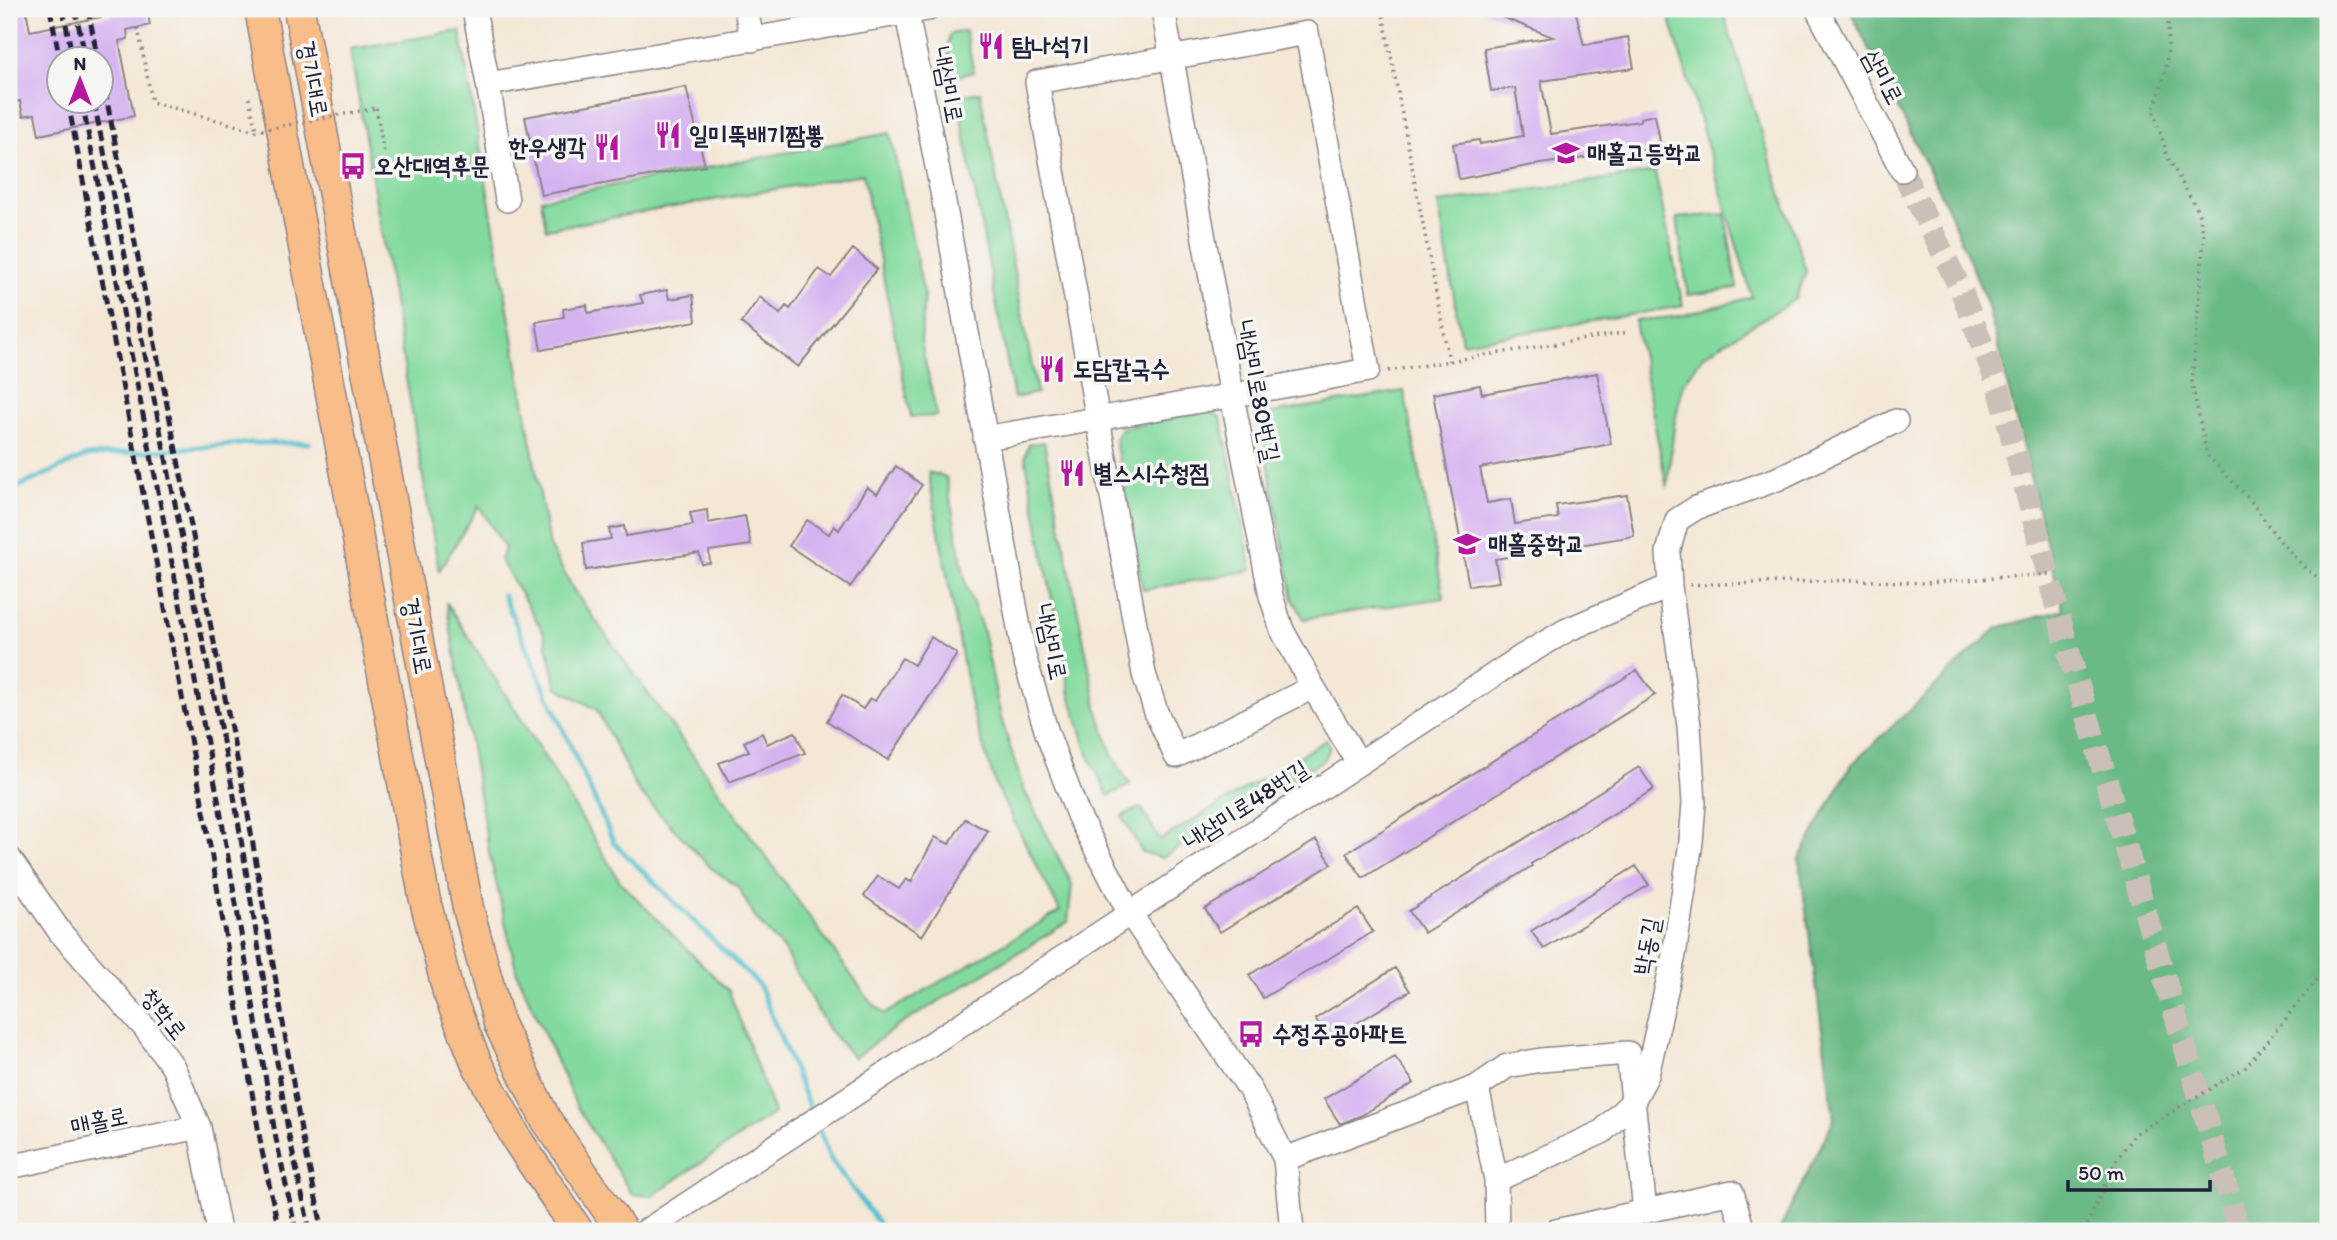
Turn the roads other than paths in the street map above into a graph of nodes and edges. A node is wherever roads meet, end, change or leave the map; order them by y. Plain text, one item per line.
1 (260, 9) edge
2 (299, 9) edge
3 (474, 9) edge
4 (746, 9) edge
5 (1163, 9) edge
6 (1817, 9) edge
7 (913, 10) edge
8 (752, 40) junction
9 (1172, 57) junction
10 (488, 84) junction
11 (1902, 170) tunnel mouth
12 (507, 200) dead end
13 (1232, 397) junction
14 (1098, 418) junction
15 (1896, 421) dead end
16 (985, 438) junction
17 (1670, 586) junction
18 (1313, 687) junction
19 (1358, 762) junction
20 (9, 858) edge
21 (1129, 912) junction
22 (1477, 1087) junction
23 (1633, 1101) junction
24 (199, 1127) junction
25 (1285, 1158) junction
26 (9, 1167) edge
27 (1496, 1180) junction
28 (1645, 1211) junction
29 (219, 1231) edge
30 (578, 1231) edge
31 (622, 1231) edge
32 (646, 1231) edge
33 (1292, 1231) edge
34 (1497, 1231) edge
35 (1556, 1231) edge
36 (1744, 1231) edge

1 - 30 main road, 경기대로
2 - 31 main road, 경기대로
3 - 10 street
4 - 8 street
5 - 9 street, 내삼미로80번길
6 - 11 street, 삼미로
7 - 8 street
7 - 16 street, 내삼미로
8 - 10 street
9 - 13 street, 내삼미로80번길
9 - 13 street
9 - 14 street
10 - 12 street
13 - 14 street
13 - 18 street, 내삼미로80번길
14 - 16 street
14 - 18 street
15 - 17 street, 박동길
16 - 21 street, 내삼미로
17 - 19 street, 내삼미로48번길
17 - 23 street, 박동길
18 - 19 street, 내삼미로80번길
19 - 21 street, 내삼미로48번길
20 - 24 street, 청학로
21 - 25 street, 내삼미로
21 - 32 street, 내삼미로48번길
22 - 23 street
22 - 25 street
22 - 27 street
23 - 27 street, 박동길
23 - 28 street
24 - 26 street, 매홀로
24 - 29 street, 청학로
25 - 33 street, 내삼미로
27 - 34 street
28 - 35 street
28 - 36 street

